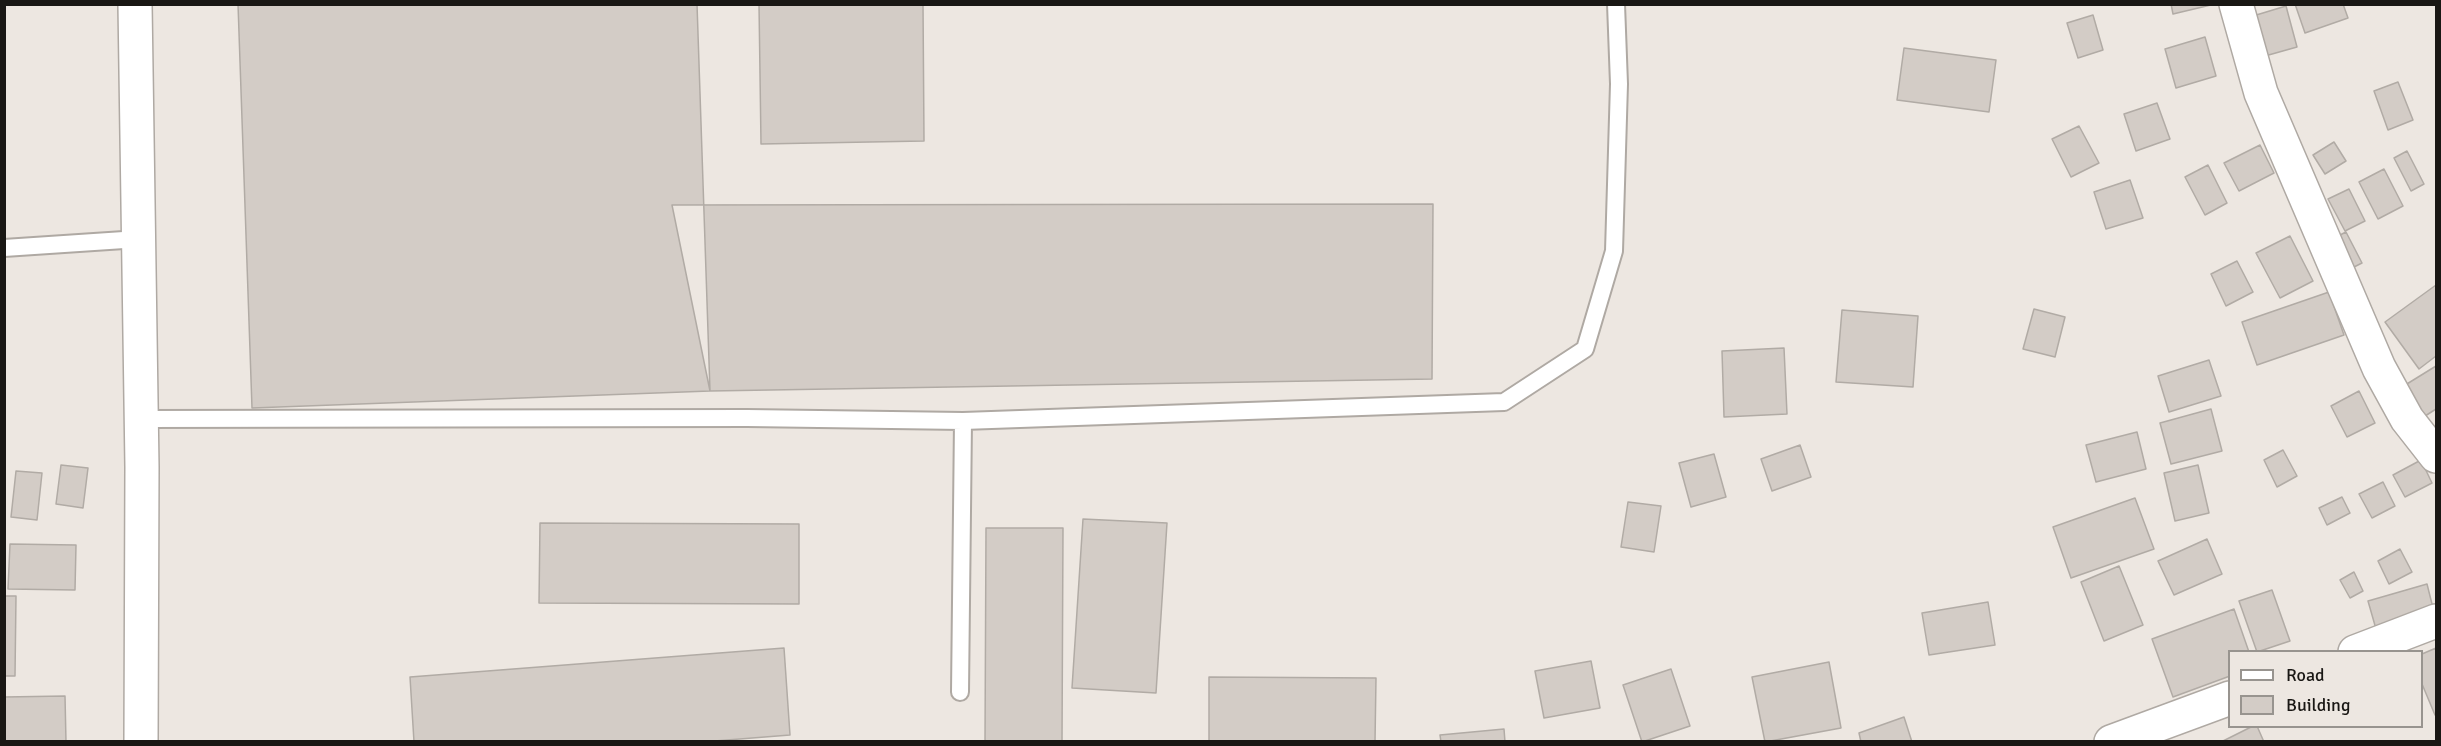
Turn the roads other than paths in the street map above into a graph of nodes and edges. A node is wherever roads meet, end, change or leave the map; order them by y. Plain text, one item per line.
1 (135, 4) edge
2 (1616, 4) edge
3 (2236, 4) edge
4 (139, 239) junction
5 (4, 248) edge
6 (141, 419) junction
7 (963, 421) junction
8 (2436, 456) edge
9 (2436, 621) edge
10 (2358, 650) edge
11 (960, 692) dead end
12 (2228, 698) edge
13 (141, 741) edge
14 (2111, 741) edge

1 - 4 street
2 - 7 lane
3 - 8 street
4 - 5 lane
4 - 6 street
6 - 7 lane
6 - 13 street
7 - 11 lane
9 - 10 street
12 - 14 street

